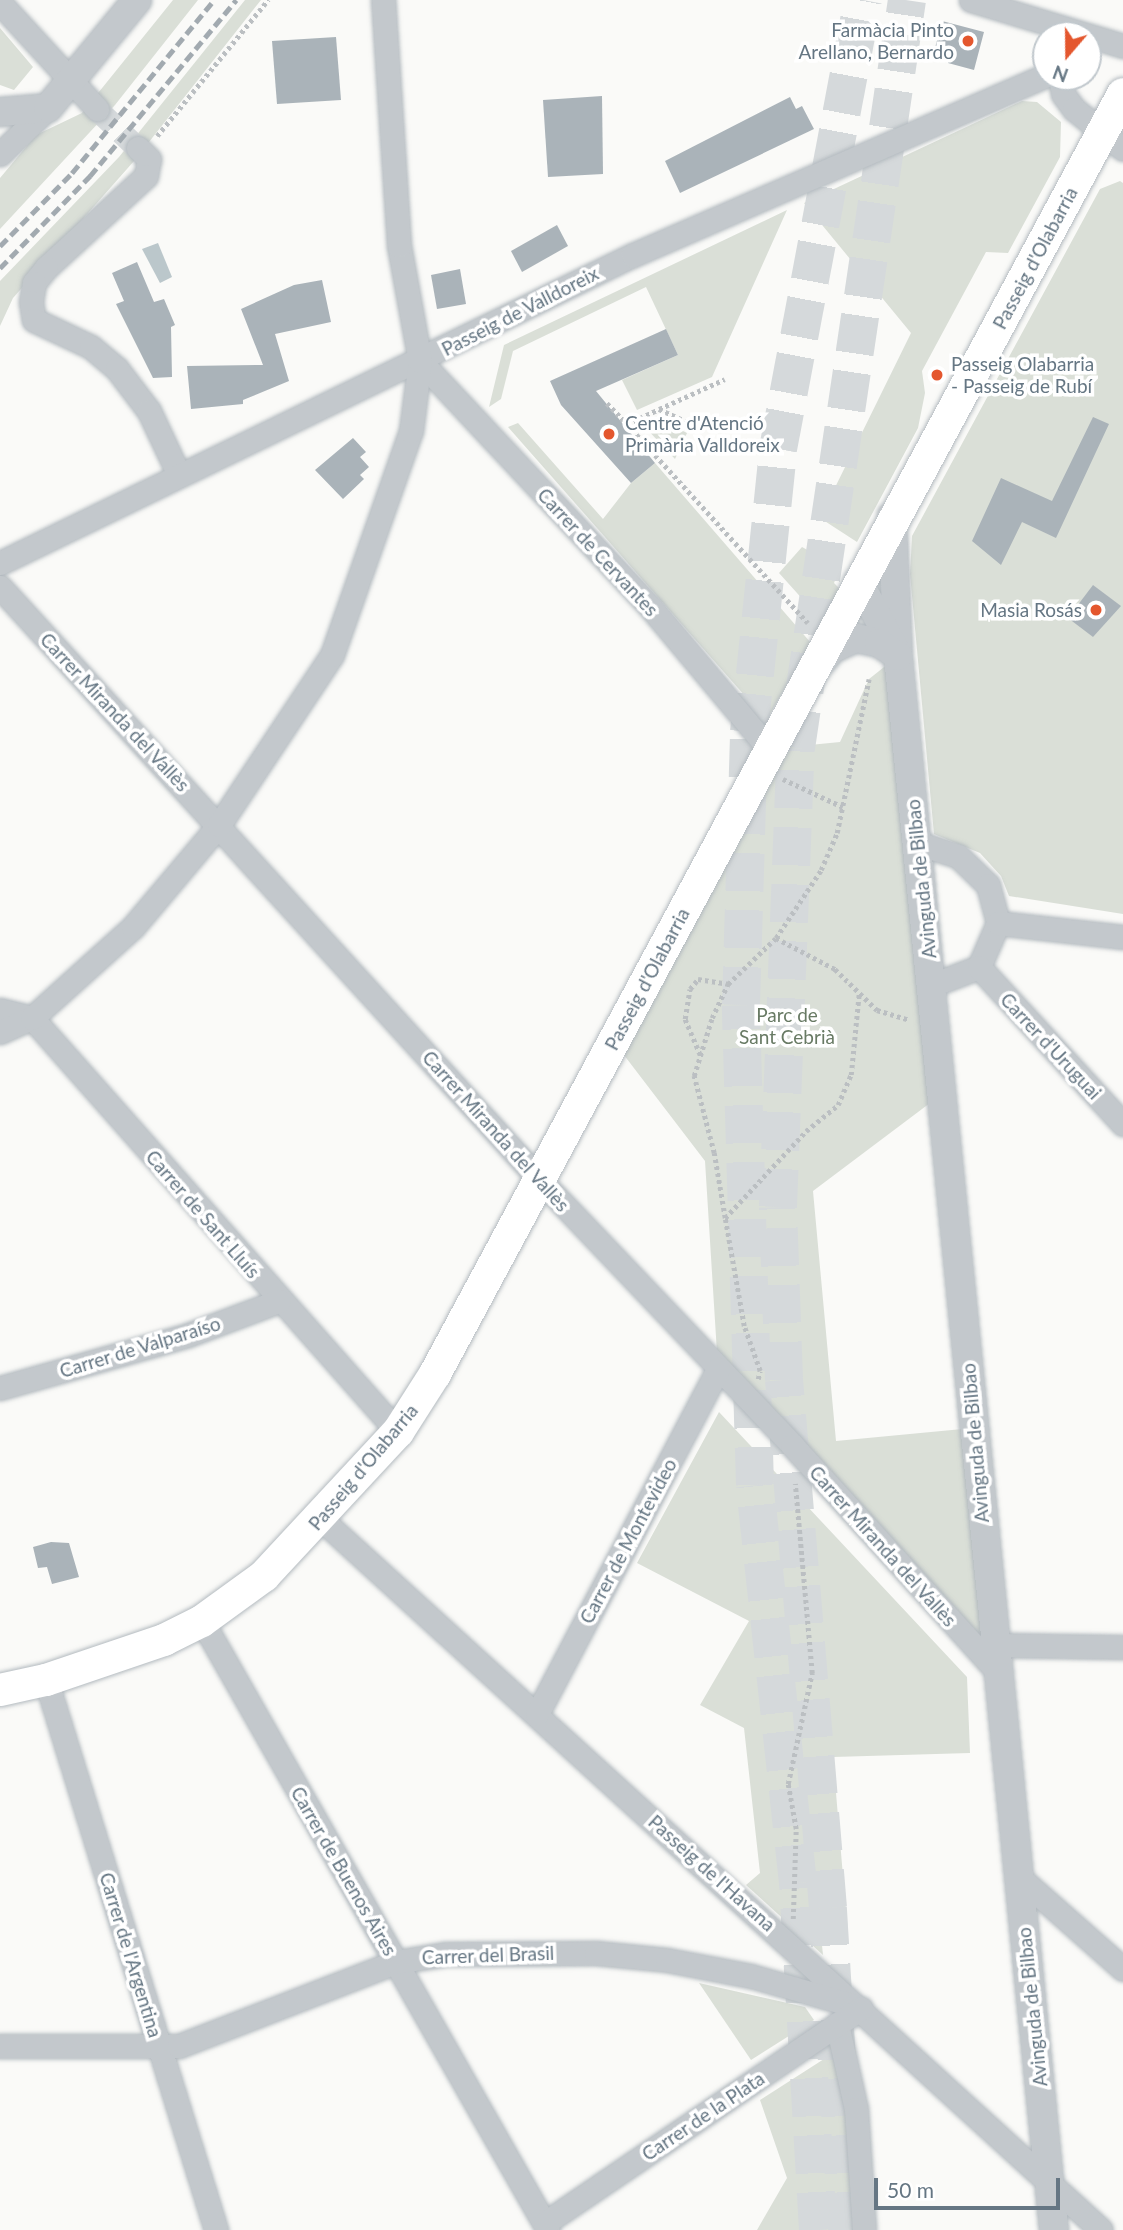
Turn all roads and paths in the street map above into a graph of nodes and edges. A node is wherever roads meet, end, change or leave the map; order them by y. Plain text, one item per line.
1 (137, 0) edge
2 (268, 0) edge
3 (383, 0) edge
4 (971, 0) edge
5 (0, 3) edge
6 (1104, 43) edge
7 (1032, 81) edge
8 (71, 85) junction
9 (1062, 91) edge
10 (1123, 94) edge
11 (48, 108) junction
12 (97, 109) tunnel mouth
13 (0, 112) edge
14 (1113, 139) edge
15 (148, 147) joint
16 (0, 153) edge
17 (420, 361) junction
18 (725, 379) dead end
19 (607, 403) dead end
20 (659, 409) junction
21 (627, 424) junction
22 (701, 428) dead end
23 (179, 475) junction
24 (892, 516) junction
25 (0, 563) edge
26 (858, 581) junction
27 (0, 587) edge
28 (825, 642) junction
29 (898, 656) junction
30 (869, 679) dead end
31 (803, 684) junction
32 (764, 758) junction
33 (843, 807) junction
34 (219, 825) junction
35 (917, 843) junction
36 (998, 923) junction
37 (1123, 937) edge
38 (776, 938) junction
39 (979, 967) junction
40 (728, 984) junction
41 (932, 985) junction
42 (859, 994) junction
43 (0, 1010) edge
44 (32, 1018) junction
45 (935, 1019) junction
46 (0, 1032) edge
47 (700, 1056) junction
48 (1123, 1124) edge
49 (539, 1179) junction
50 (724, 1218) junction
51 (279, 1301) junction
52 (718, 1369) junction
53 (0, 1388) edge
54 (744, 1395) junction
55 (398, 1432) junction
56 (792, 1445) junction
57 (321, 1519) junction
58 (202, 1621) junction
59 (1123, 1647) edge
60 (995, 1658) junction
61 (46, 1680) junction
62 (0, 1690) edge
63 (537, 1714) junction
64 (1019, 1877) junction
65 (792, 1946) junction
66 (396, 1962) junction
67 (1123, 1969) edge
68 (861, 2008) junction
69 (838, 2024) junction
70 (159, 2045) junction
71 (0, 2046) edge
72 (1049, 2183) junction
73 (547, 2227) edge
74 (216, 2230) edge
75 (864, 2230) edge
76 (1054, 2230) edge
77 (1101, 2230) edge

1 - 8 street
2 - 15 path
3 - 17 street
4 - 6 street
5 - 8 street
7 - 17 street, Passeig de Valldoreix
8 - 11 street
8 - 12 street
9 - 14 street
10 - 14 main road, Passeig d'Olabarria
11 - 13 street
11 - 16 street
14 - 24 main road, Passeig d'Olabarria
15 - 23 street
17 - 23 street, Passeig de Valldoreix
17 - 32 street, Carrer de Cervantes
17 - 34 street
18 - 20 path
19 - 21 path
20 - 21 path
20 - 22 path
21 - 28 path
23 - 25 street, Passeig de Valldoreix
24 - 26 main road, Passeig d'Olabarria
24 - 29 street, Avinguda de Bilbao
26 - 28 main road, Passeig d'Olabarria
26 - 29 street
27 - 34 street, Carrer Miranda del Vallès
28 - 31 main road, Passeig d'Olabarria
29 - 31 street
29 - 35 street, Avinguda de Bilbao
30 - 33 path
31 - 32 main road, Passeig d'Olabarria
32 - 33 path
32 - 49 main road, Passeig d'Olabarria
33 - 38 path
34 - 44 street
34 - 49 street, Carrer Miranda del Vallès
35 - 36 street
35 - 41 street, Avinguda de Bilbao
36 - 37 street
36 - 39 street
38 - 40 path
38 - 42 path
39 - 41 street
39 - 48 street, Carrer d'Uruguai
40 - 47 path
40 - 47 path
41 - 45 street, Avinguda de Bilbao
42 - 45 path
42 - 50 path
43 - 44 street
44 - 46 street
44 - 51 street, Carrer de Sant Lluís
45 - 60 street, Avinguda de Bilbao
47 - 50 path
49 - 52 street, Carrer Miranda del Vallès
49 - 55 main road, Passeig d'Olabarria
50 - 54 path
51 - 53 street, Carrer de Valparaíso
51 - 55 street, Carrer de Sant Lluís
52 - 54 street, Carrer Miranda del Vallès
52 - 63 street, Carrer de Montevideo
54 - 56 street, Carrer Miranda del Vallès
55 - 57 main road, Passeig d'Olabarria
56 - 60 street, Carrer Miranda del Vallès
56 - 65 path
57 - 58 main road, Passeig d'Olabarria
57 - 63 street, Passeig de l'Havana
58 - 61 main road, Passeig d'Olabarria
58 - 66 street, Carrer de Buenos Aires
59 - 60 street
60 - 64 street, Avinguda de Bilbao
61 - 62 main road, Passeig d'Olabarria
61 - 70 street, Carrer de l'Argentina
63 - 65 street, Passeig de l'Havana
64 - 67 street
64 - 72 street, Avinguda de Bilbao
65 - 68 street, Passeig de l'Havana
66 - 68 street, Carrer del Brasil
66 - 70 street, Carrer del Brasil
66 - 73 street, Carrer de Buenos Aires
68 - 69 street, Carrer de la Plata
68 - 72 street, Passeig de l'Havana
69 - 73 street, Carrer de la Plata
69 - 75 street
70 - 71 street, Carrer del Brasil
70 - 74 street, Carrer de l'Argentina
72 - 76 street, Avinguda de Bilbao
72 - 77 street, Passeig de l'Havana

